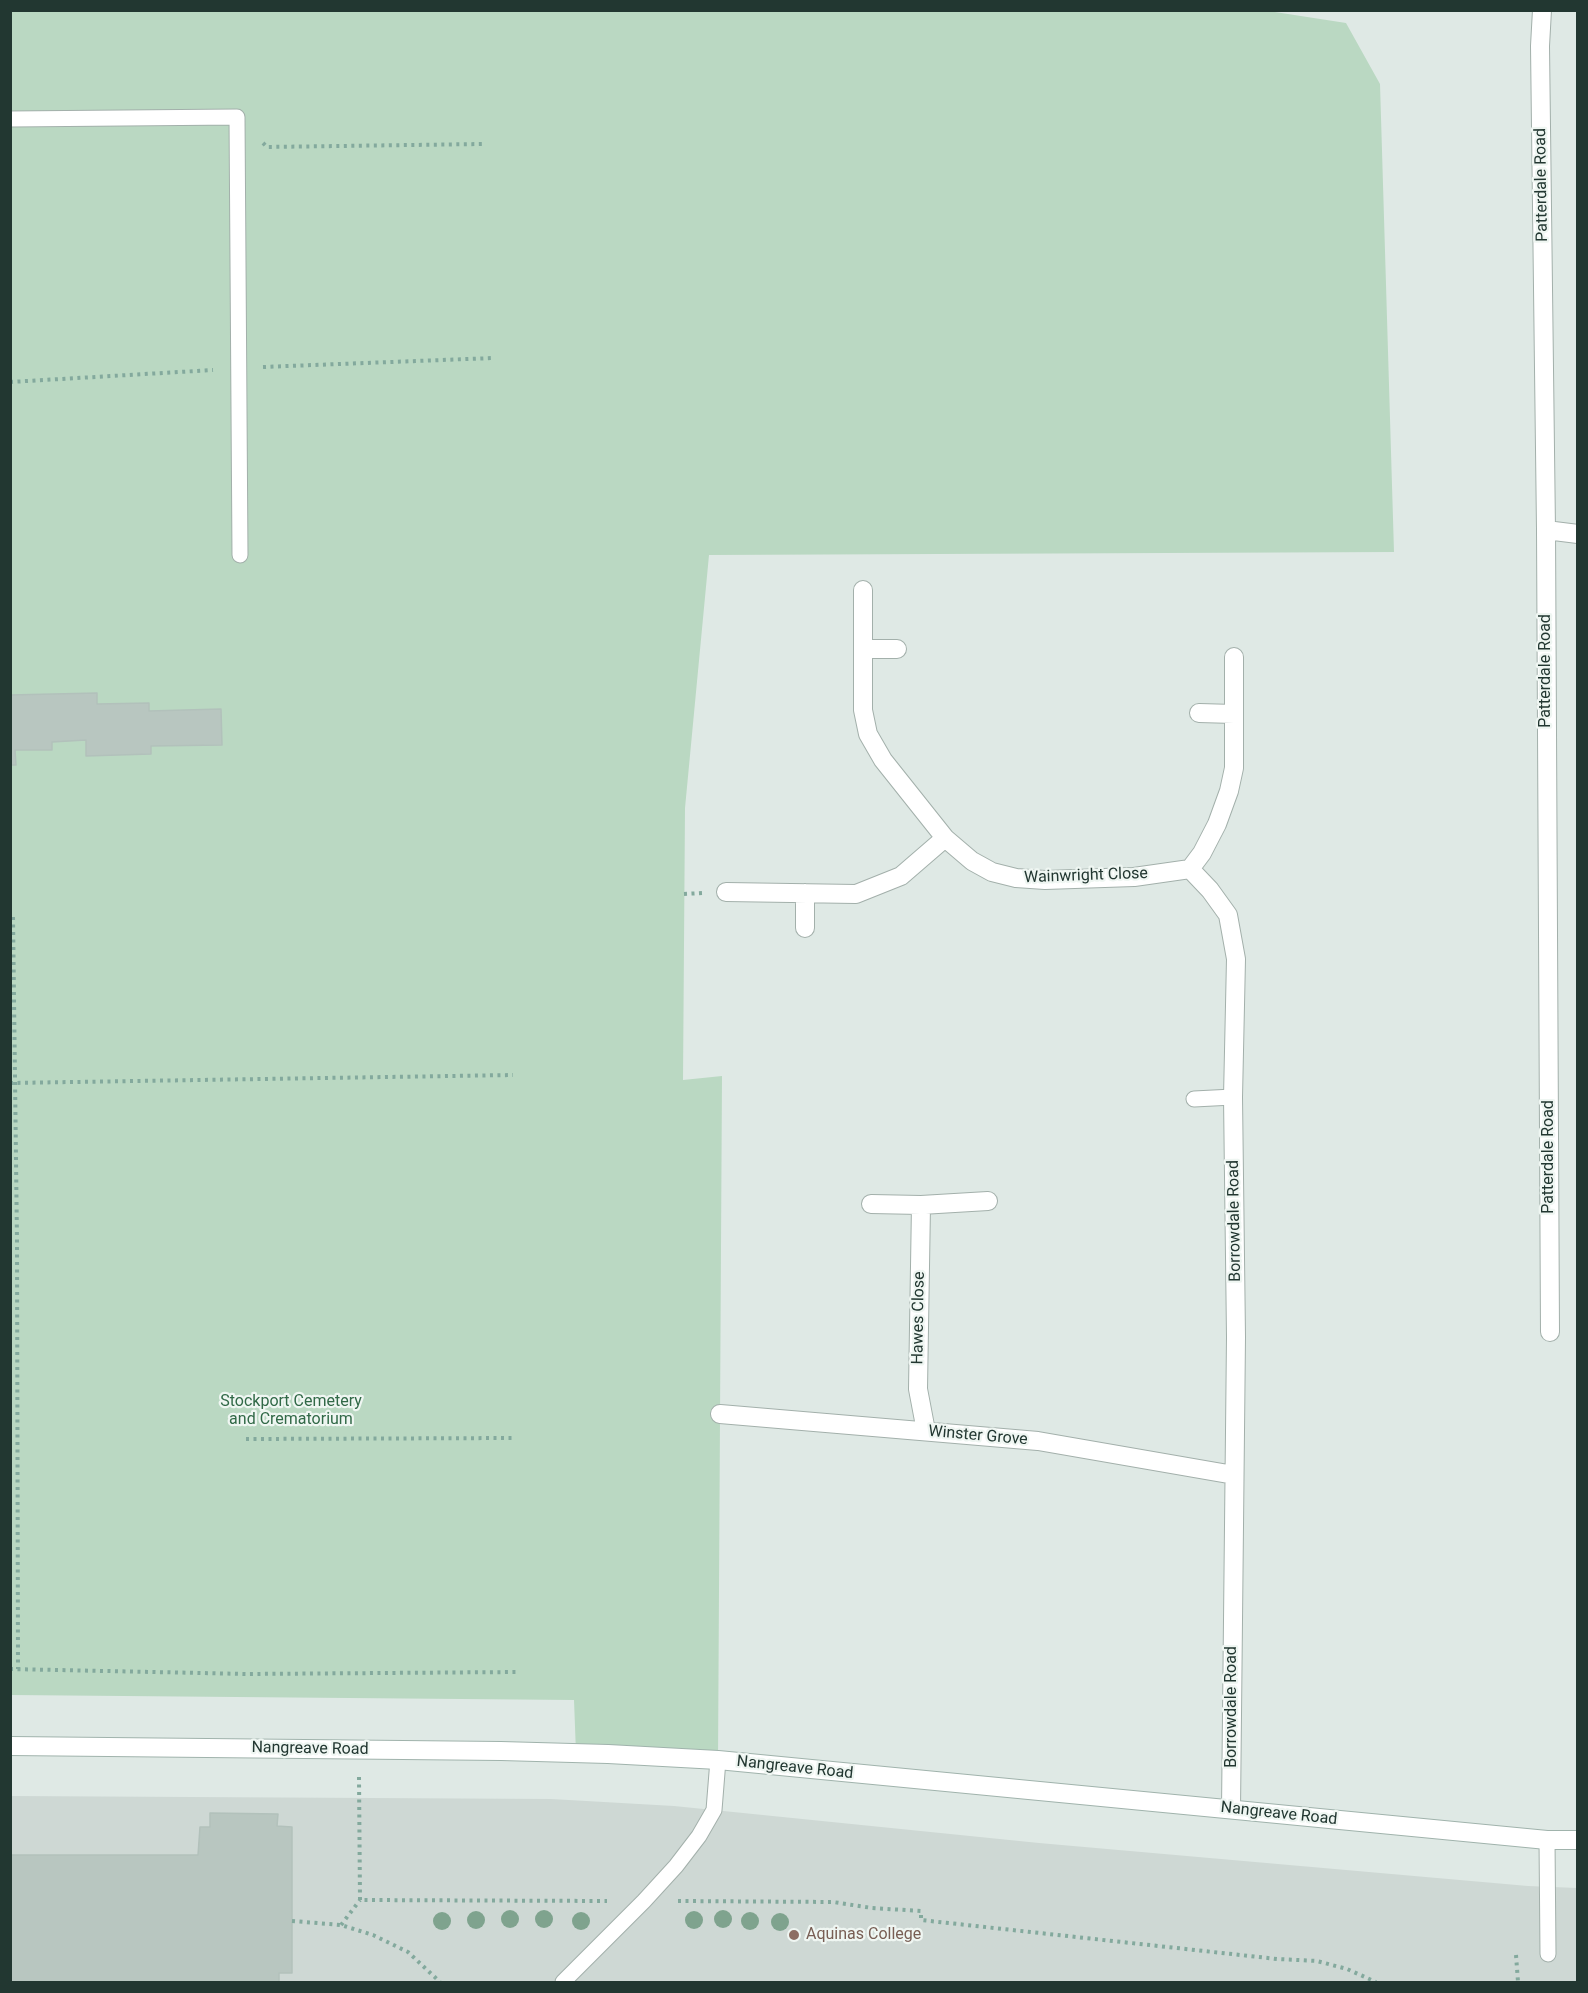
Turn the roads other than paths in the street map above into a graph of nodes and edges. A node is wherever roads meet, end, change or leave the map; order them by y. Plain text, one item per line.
1 (1542, 10) edge
2 (10, 119) edge
3 (1546, 530) junction
4 (1578, 534) edge
5 (240, 555) dead end
6 (863, 590) dead end
7 (863, 649) junction
8 (897, 649) dead end
9 (1234, 657) dead end
10 (1198, 713) dead end
11 (1234, 714) junction
12 (945, 838) junction
13 (1190, 869) junction
14 (726, 892) dead end
15 (806, 893) junction
16 (806, 928) dead end
17 (1233, 1097) junction
18 (1194, 1099) dead end
19 (988, 1201) dead end
20 (871, 1203) dead end
21 (921, 1205) junction
22 (1550, 1332) dead end
23 (720, 1414) dead end
24 (926, 1431) junction
25 (1234, 1475) junction
26 (10, 1746) edge
27 (718, 1760) junction
28 (1231, 1809) junction
29 (1547, 1840) junction
30 (1578, 1840) edge
31 (1548, 1954) dead end
32 (563, 1983) edge

1 - 3 street, Patterdale Road
2 - 5 lane
3 - 4 street
3 - 22 street, Patterdale Road
6 - 7 street, Wainwright Close
7 - 8 street
7 - 12 street, Wainwright Close
9 - 11 street
10 - 11 street
11 - 13 street
12 - 13 street, Wainwright Close
12 - 15 street
13 - 17 street, Borrowdale Road
14 - 15 street
15 - 16 street
17 - 18 lane
17 - 25 street, Borrowdale Road
19 - 21 street
20 - 21 street
21 - 24 street, Hawes Close
23 - 24 street, Winster Grove
24 - 25 street, Winster Grove
25 - 28 street, Borrowdale Road
26 - 27 street, Nangreave Road
27 - 28 street, Nangreave Road
27 - 32 lane
28 - 29 street, Nangreave Road
29 - 30 street, Nangreave Road
29 - 31 lane

